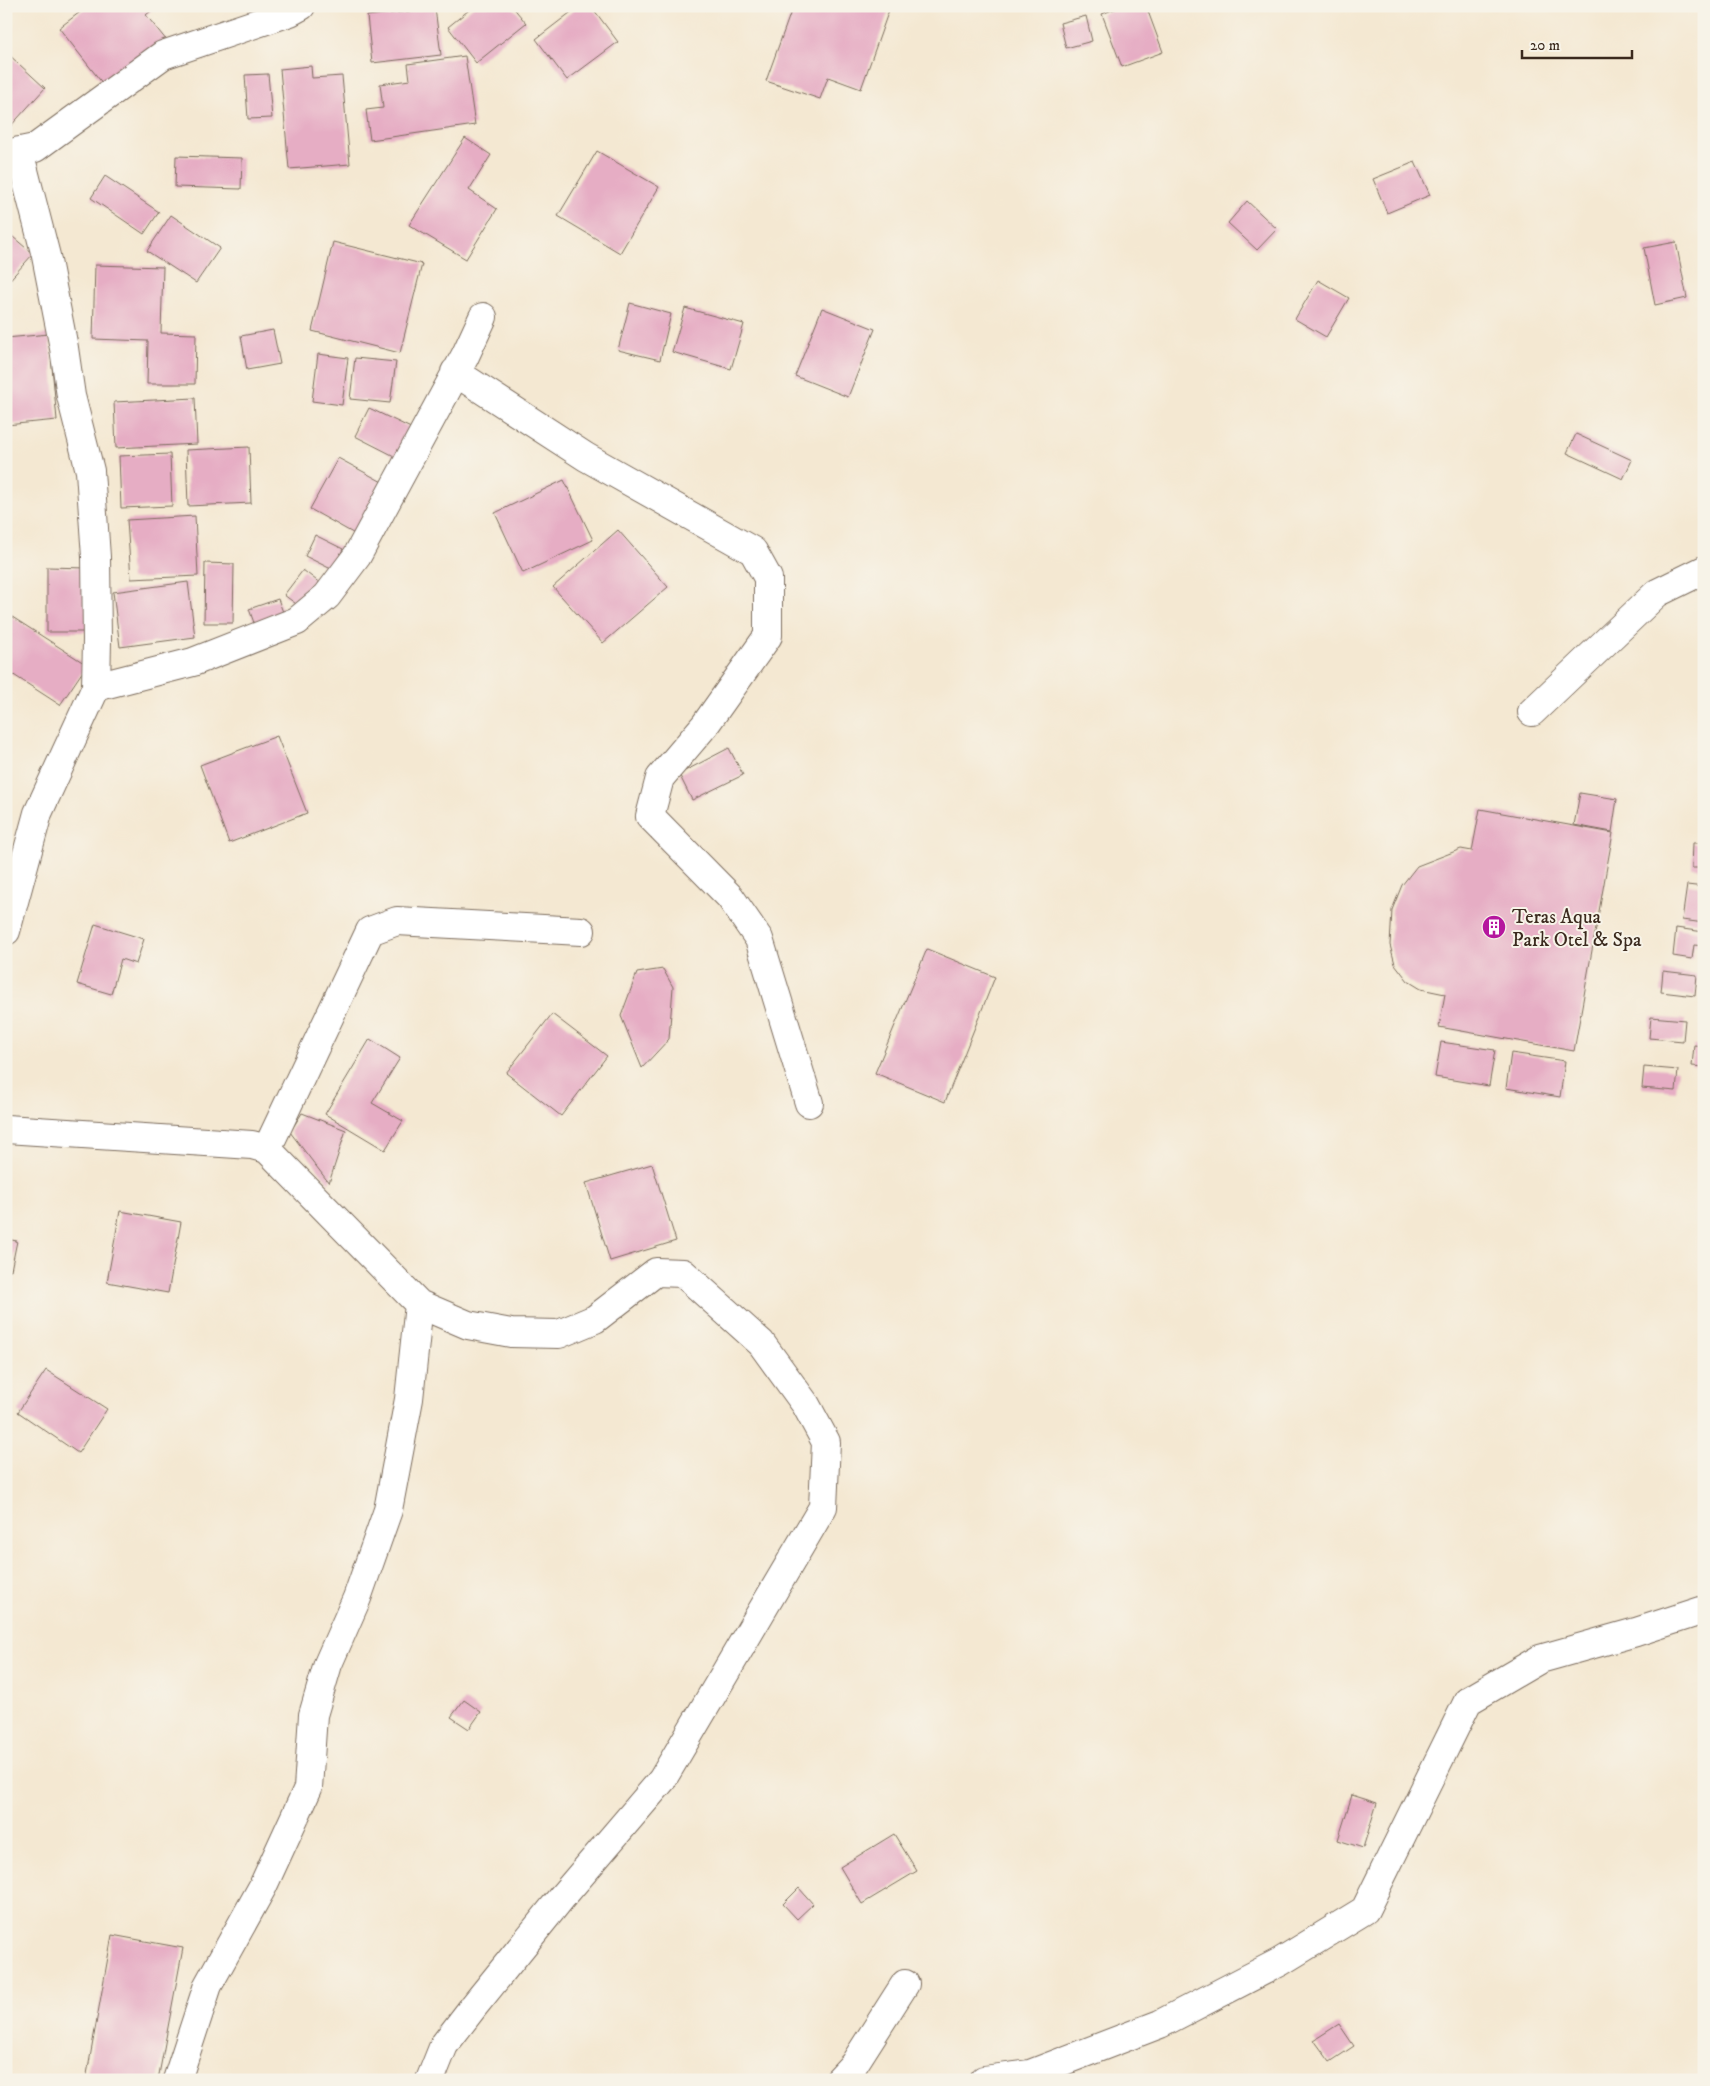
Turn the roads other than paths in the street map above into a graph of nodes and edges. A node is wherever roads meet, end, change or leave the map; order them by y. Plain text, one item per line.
1 (301, 6) edge
2 (12, 152) edge
3 (483, 317) dead end
4 (455, 372) junction
5 (1704, 570) edge
6 (96, 688) junction
7 (1532, 712) dead end
8 (6, 931) edge
9 (580, 931) dead end
10 (809, 1103) dead end
11 (6, 1129) edge
12 (267, 1149) junction
13 (418, 1304) junction
14 (1704, 1610) edge
15 (904, 1984) dead end
16 (177, 2080) edge
17 (430, 2080) edge
18 (839, 2080) edge
19 (984, 2080) edge

1 - 2 street
2 - 6 street
3 - 4 street
4 - 6 street
4 - 10 street
5 - 7 street
6 - 8 street
9 - 12 street
11 - 12 street
12 - 13 street
13 - 16 street
13 - 17 street
14 - 19 street
15 - 18 street

